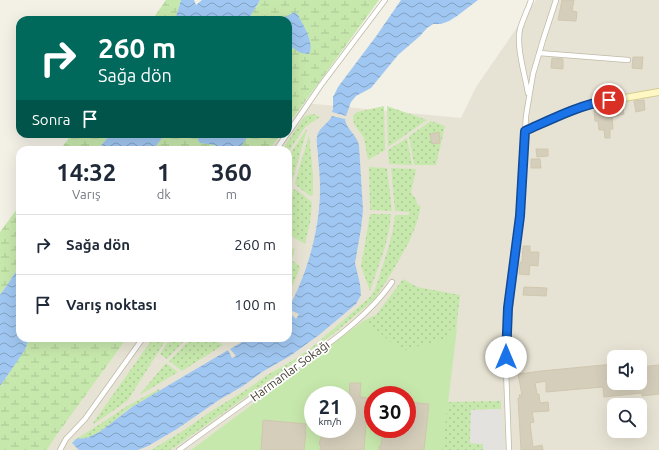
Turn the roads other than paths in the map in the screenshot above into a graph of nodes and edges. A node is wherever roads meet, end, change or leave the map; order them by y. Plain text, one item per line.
1 (385, 0) edge
2 (531, 0) edge
3 (556, 0) edge
4 (539, 53) junction
5 (628, 60) dead end
6 (659, 92) edge
7 (529, 96) junction
8 (292, 128) edge
9 (525, 131) junction
10 (392, 282) dead end
11 (140, 342) edge
12 (60, 450) edge
13 (179, 450) edge
14 (509, 450) edge

1 - 8 street
2 - 7 street
3 - 4 street
4 - 5 street
4 - 7 street
6 - 9 street
7 - 9 street
9 - 14 street
10 - 13 street, Harmanlar Sokağı
11 - 12 street

